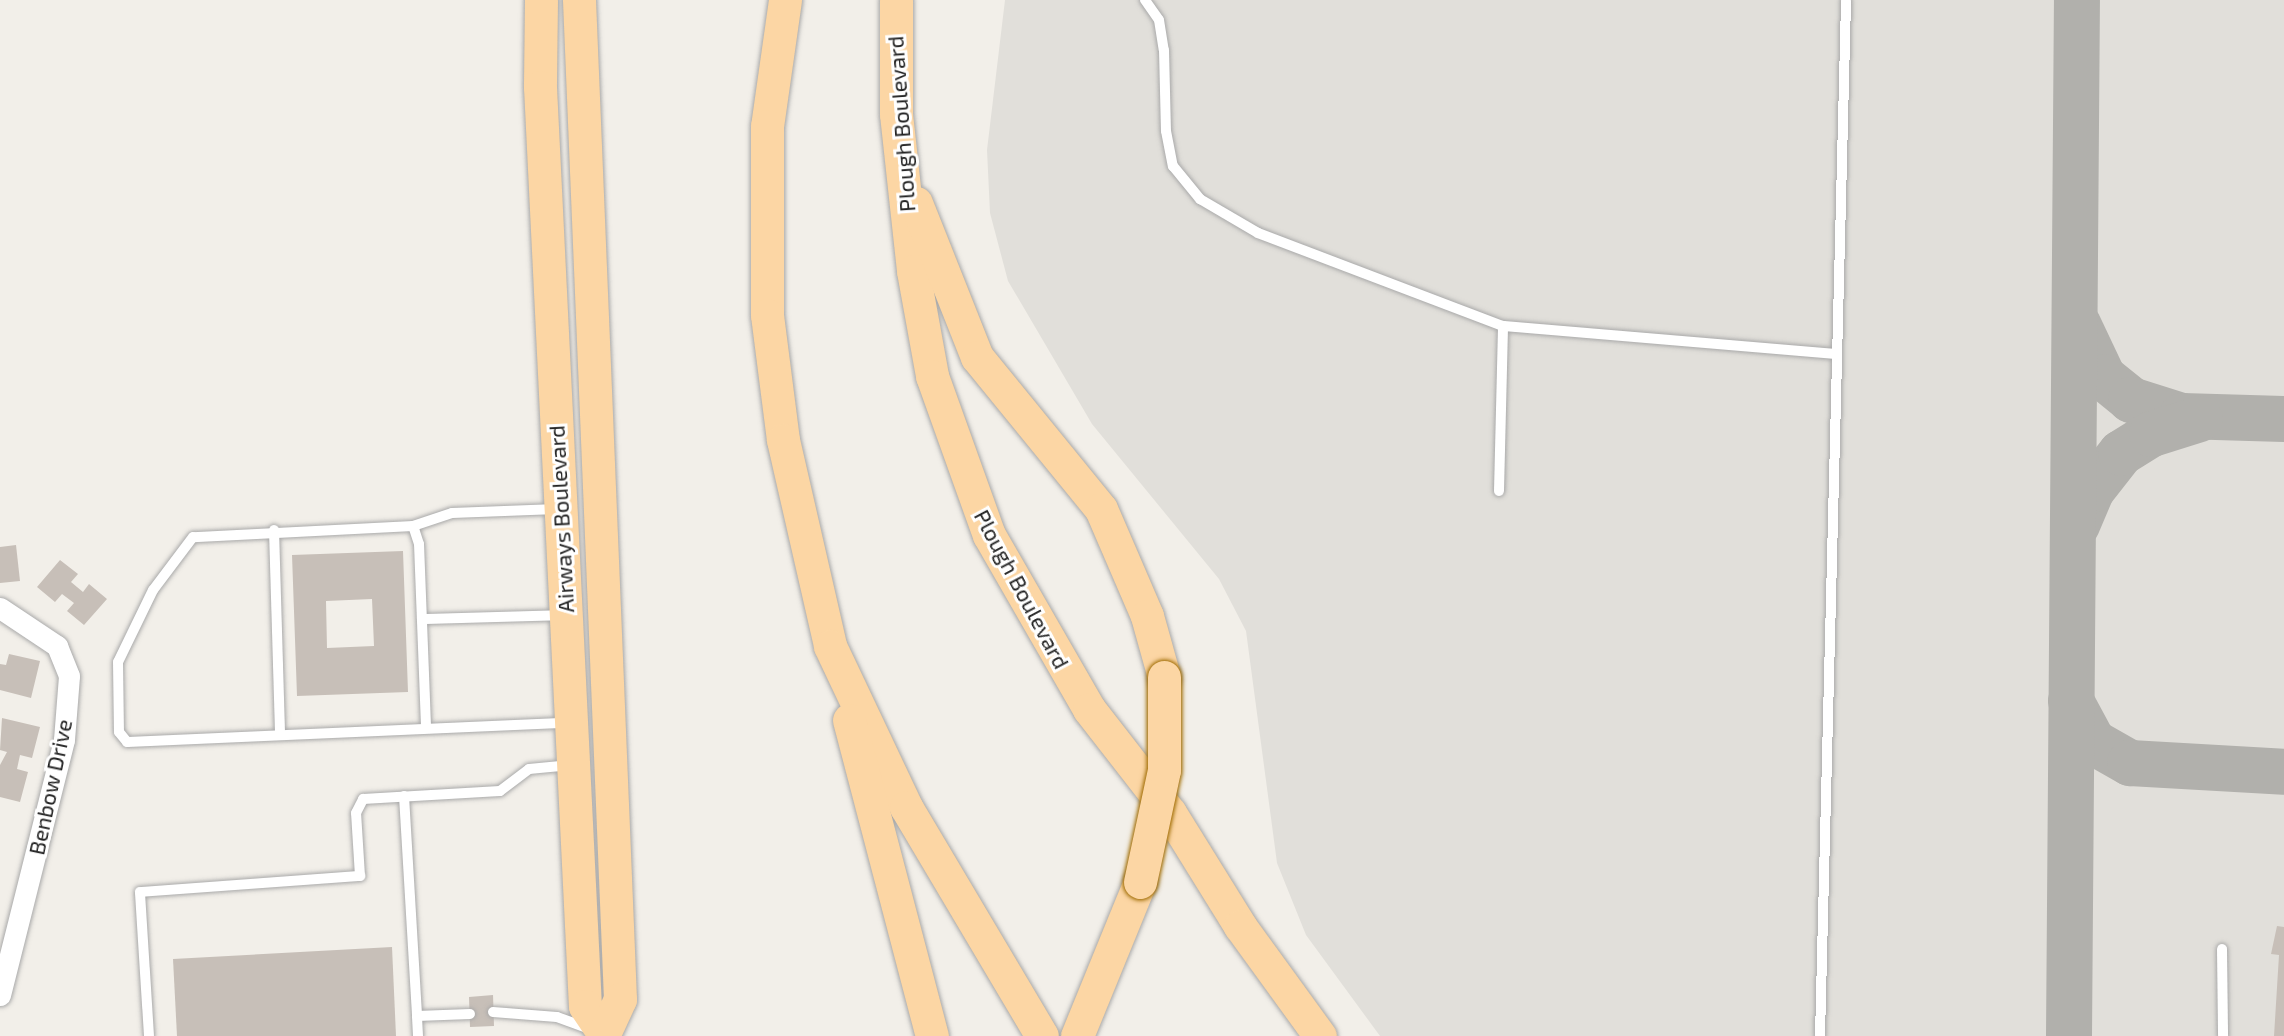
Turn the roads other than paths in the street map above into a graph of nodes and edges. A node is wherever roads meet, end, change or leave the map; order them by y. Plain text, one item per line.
1 (541, 0) edge
2 (579, 0) edge
3 (785, 0) edge
4 (896, 0) edge
5 (1144, 0) edge
6 (1846, 0) edge
7 (900, 162) junction
8 (1503, 326) junction
9 (1837, 354) junction
10 (1499, 491) dead end
11 (560, 509) junction
12 (413, 526) junction
13 (274, 530) junction
14 (0, 608) edge
15 (566, 614) junction
16 (422, 619) junction
17 (830, 646) junction
18 (571, 723) junction
19 (426, 726) junction
20 (280, 734) junction
21 (573, 765) junction
22 (404, 796) junction
23 (2222, 950) dead end
24 (0, 995) edge
25 (493, 1012) dead end
26 (470, 1014) dead end
27 (417, 1016) junction
28 (603, 1035) edge
29 (149, 1036) edge
30 (418, 1036) edge
31 (932, 1036) edge
32 (1042, 1036) edge
33 (1077, 1036) edge
34 (1320, 1036) edge
35 (1820, 1036) edge
36 (2223, 1036) edge

1 - 11 main road, Airways Boulevard
2 - 28 main road, Airways Boulevard
3 - 17 main road
4 - 7 main road, Plough Boulevard
5 - 8 lane
6 - 9 lane
7 - 33 main road, bridge
7 - 34 main road, Plough Boulevard
8 - 9 lane
8 - 10 lane
9 - 35 lane
11 - 12 lane
11 - 15 main road, Airways Boulevard
12 - 13 lane
12 - 16 lane
13 - 20 lane
13 - 20 lane
14 - 24 street, Benbow Drive
15 - 16 lane
15 - 18 main road, Airways Boulevard
16 - 19 lane
17 - 31 main road
17 - 32 main road
18 - 19 lane
18 - 21 main road, Airways Boulevard
19 - 20 lane
21 - 22 lane
21 - 28 main road, Airways Boulevard
22 - 27 lane
22 - 29 lane
23 - 36 lane
25 - 28 lane
26 - 27 lane
27 - 30 lane

